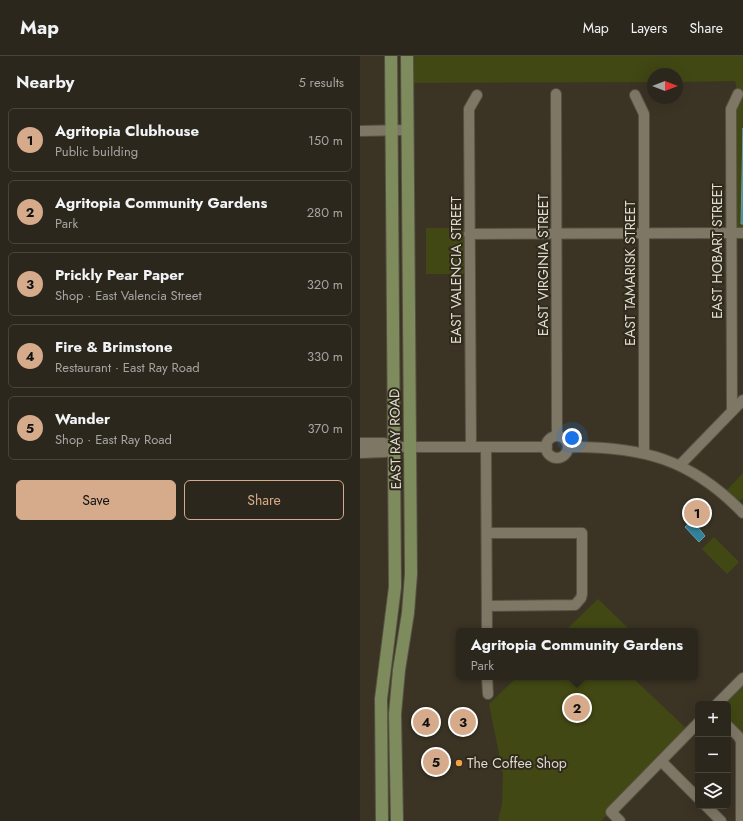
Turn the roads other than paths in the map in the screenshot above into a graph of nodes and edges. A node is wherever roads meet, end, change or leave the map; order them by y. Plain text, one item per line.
1 (392, 56) edge
2 (407, 56) edge
3 (556, 94) dead end
4 (738, 94) dead end
5 (477, 95) dead end
6 (635, 95) dead end
7 (392, 130) junction
8 (407, 130) junction
9 (360, 131) edge
10 (557, 233) junction
11 (644, 233) junction
12 (731, 233) junction
13 (743, 233) edge
14 (469, 234) junction
15 (743, 400) edge
16 (732, 411) junction
17 (557, 436) junction
18 (360, 443) edge
19 (470, 447) junction
20 (486, 447) junction
21 (547, 447) junction
22 (568, 447) junction
23 (402, 448) junction
24 (360, 453) edge
25 (644, 453) junction
26 (680, 465) junction
27 (743, 513) edge
28 (487, 533) junction
29 (487, 606) junction
30 (487, 628) edge
31 (743, 678) edge
32 (487, 680) edge
33 (488, 694) dead end
34 (721, 701) edge
35 (695, 726) edge
36 (731, 729) edge
37 (382, 736) junction
38 (661, 761) junction
39 (396, 788) junction
40 (695, 795) edge
41 (708, 809) edge
42 (715, 819) edge
43 (382, 821) edge
44 (396, 821) edge
45 (620, 821) edge
46 (741, 821) edge

1 - 7 main road, EAST RAY ROAD
2 - 8 main road, EAST RAY ROAD
3 - 10 street, EAST VIRGINIA STREET
4 - 12 street, EAST HOBART STREET
5 - 14 street, EAST VALENCIA STREET
6 - 11 street, EAST TAMARISK STREET
7 - 8 street
7 - 9 street
7 - 23 main road, EAST RAY ROAD
8 - 23 main road, EAST RAY ROAD
10 - 11 street
10 - 14 street
10 - 17 street, EAST VIRGINIA STREET
11 - 12 street
11 - 25 street, EAST TAMARISK STREET
12 - 13 street
12 - 16 street, EAST HOBART STREET
14 - 19 street, EAST VALENCIA STREET
15 - 16 street
16 - 26 street
17 - 21 street
17 - 22 street
18 - 23 street
19 - 20 street
19 - 23 street
20 - 21 street
20 - 28 street
21 - 22 street
22 - 25 street
23 - 24 street
23 - 37 main road, EAST RAY ROAD
23 - 39 main road, EAST RAY ROAD
25 - 26 street
26 - 27 street
28 - 29 street
28 - 29 street
29 - 30 street
31 - 34 street
32 - 33 street
35 - 38 street
36 - 46 street
37 - 39 main road
37 - 43 main road
38 - 40 street
38 - 45 street
39 - 44 main road, EAST RAY ROAD
41 - 42 street

